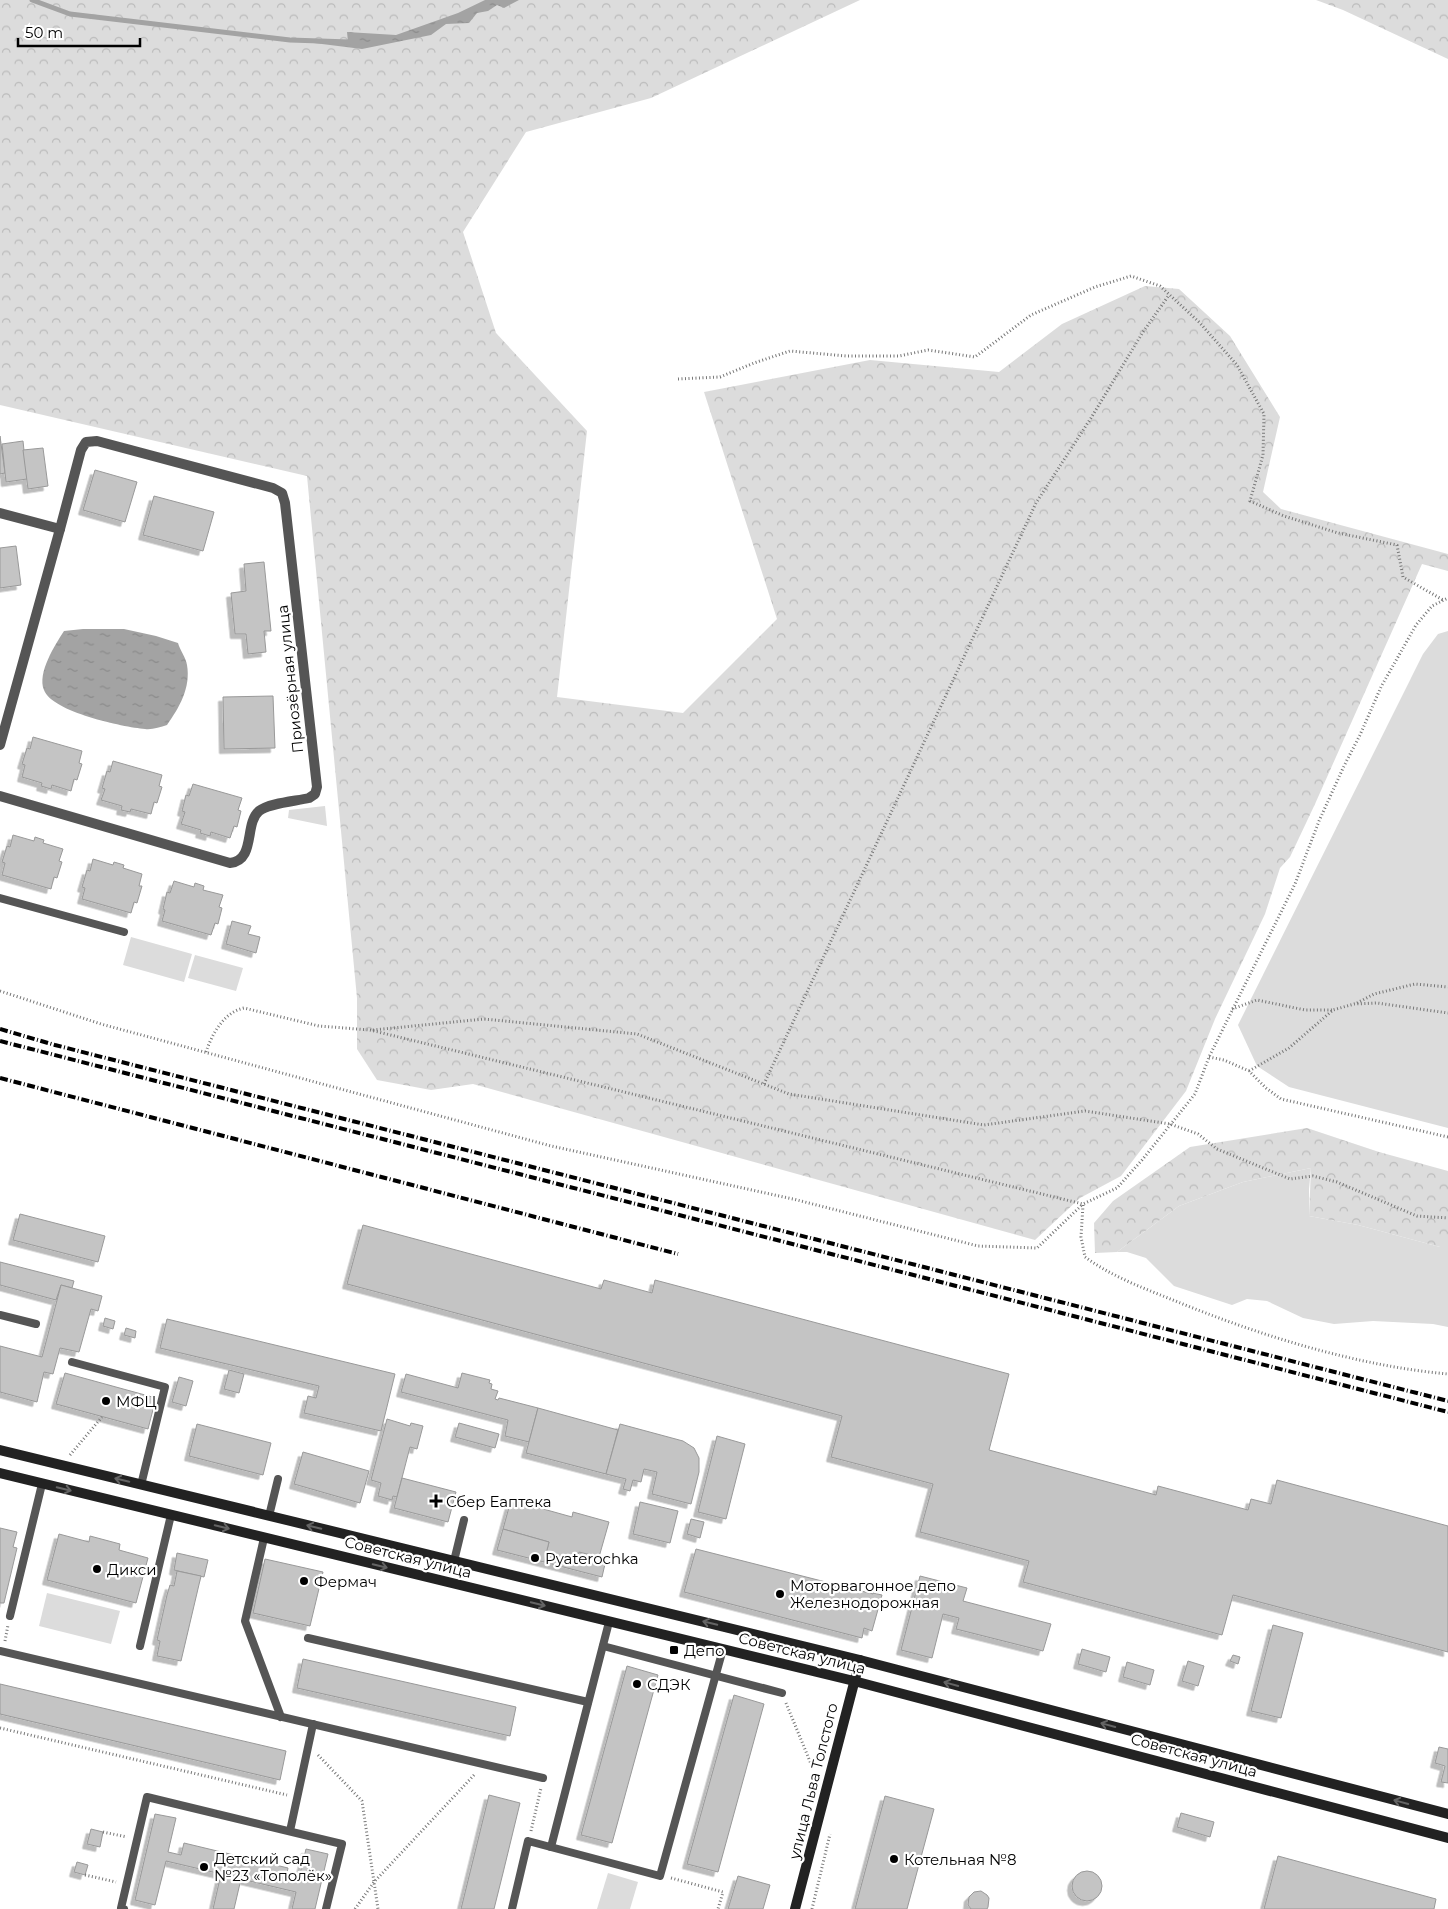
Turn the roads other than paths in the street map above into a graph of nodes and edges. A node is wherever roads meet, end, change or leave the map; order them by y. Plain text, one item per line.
1 (0, 513) edge
2 (60, 529) junction
3 (3, 724) edge
4 (0, 746) edge
5 (0, 796) edge
6 (0, 898) edge
7 (124, 932) dead end
8 (0, 1315) edge
9 (36, 1324) dead end
10 (72, 1362) dead end
11 (0, 1450) edge
12 (0, 1473) edge
13 (278, 1479) dead end
14 (42, 1484) junction
15 (141, 1484) junction
16 (171, 1515) junction
17 (270, 1516) junction
18 (464, 1520) dead end
19 (264, 1538) junction
20 (454, 1561) junction
21 (10, 1616) road end
22 (609, 1622) junction
23 (308, 1638) dead end
24 (140, 1646) dead end
25 (603, 1646) junction
26 (723, 1650) junction
27 (1, 1651) edge
28 (860, 1660) junction
29 (716, 1675) junction
30 (854, 1681) junction
31 (782, 1693) road end
32 (588, 1702) junction
33 (281, 1717) junction
34 (314, 1724) junction
35 (543, 1778) road end
36 (1448, 1814) edge
37 (290, 1831) junction
38 (1448, 1838) edge
39 (551, 1847) junction
40 (124, 1909) edge
41 (326, 1909) edge
42 (512, 1909) edge
43 (796, 1909) edge

1 - 2 street
2 - 3 street
2 - 5 street, Приозёрная улица
3 - 4 street
6 - 7 lane
8 - 9 lane
10 - 15 lane
15 -> 11 main road, Советская улица
12 - 14 main road, Советская улица
13 - 17 lane
14 -> 16 main road, Советская улица
14 - 21 lane
15 - 17 main road, Советская улица
16 -> 19 main road, Советская улица
16 - 24 lane
20 -> 17 main road, Советская улица
18 - 20 lane
19 -> 22 main road, Советская улица
19 - 33 lane
28 -> 20 main road, Советская улица
22 - 25 lane
22 - 26 main road, Советская улица
23 - 32 lane
25 - 29 lane
25 - 32 lane
26 - 29 lane
26 - 30 main road, Советская улица
27 - 33 lane
28 - 30 main road, улица Льва Толстого
36 -> 28 main road, Советская улица
29 - 31 lane
29 - 39 lane
30 - 38 main road, Советская улица
30 - 43 main road, улица Льва Толстого
32 - 39 lane
33 - 34 lane
34 - 35 lane
34 - 37 lane
37 - 40 lane
37 - 41 lane
39 - 42 lane

